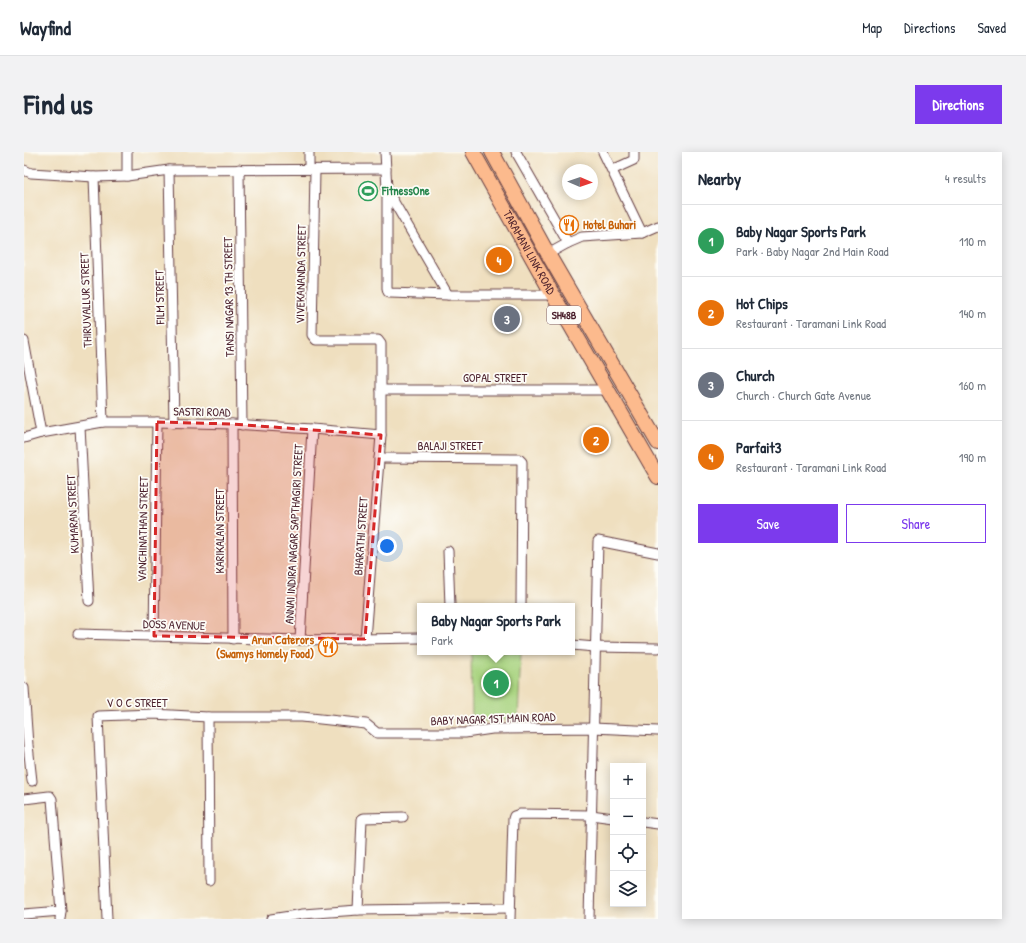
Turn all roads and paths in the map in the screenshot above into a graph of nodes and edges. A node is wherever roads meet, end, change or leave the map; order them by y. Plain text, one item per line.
1 (127, 152) edge
2 (309, 152) edge
3 (385, 152) edge
4 (473, 152) edge
5 (492, 152) edge
6 (516, 152) edge
7 (603, 152) edge
8 (634, 152) edge
9 (239, 169) junction
10 (24, 170) edge
11 (169, 170) junction
12 (312, 170) junction
13 (386, 170) junction
14 (612, 170) junction
15 (127, 176) junction
16 (94, 177) junction
17 (387, 190) junction
18 (658, 226) edge
19 (642, 233) junction
20 (568, 243) junction
21 (548, 254) junction
22 (553, 295) junction
23 (448, 296) junction
24 (24, 341) edge
25 (381, 390) junction
26 (608, 390) junction
27 (102, 422) junction
28 (157, 422) junction
29 (174, 423) junction
30 (232, 424) junction
31 (242, 425) junction
32 (80, 427) junction
33 (312, 429) junction
34 (41, 433) junction
35 (381, 435) junction
36 (24, 438) edge
37 (658, 443) edge
38 (379, 458) junction
39 (658, 477) edge
40 (448, 551) dead end
41 (658, 553) edge
42 (89, 601) dead end
43 (450, 603) edge
44 (521, 603) edge
45 (78, 634) dead end
46 (154, 636) junction
47 (417, 638) edge
48 (233, 639) junction
49 (365, 639) junction
50 (300, 640) junction
51 (575, 645) edge
52 (595, 647) junction
53 (658, 648) edge
54 (24, 688) edge
55 (208, 717) junction
56 (593, 728) junction
57 (658, 731) edge
58 (377, 733) joint
59 (26, 745) edge
60 (32, 780) dead end
61 (24, 798) edge
62 (591, 815) junction
63 (403, 817) dead end
64 (610, 818) edge
65 (646, 822) edge
66 (658, 824) edge
67 (209, 881) dead end
68 (510, 908) junction
69 (358, 910) junction
70 (24, 914) edge
71 (60, 915) edge
72 (337, 915) edge
73 (303, 917) edge
74 (107, 919) edge
75 (270, 919) edge
76 (510, 919) edge
77 (588, 919) edge

1 - 15 street
2 - 12 street
3 - 13 street
4 - 22 main road, TARAMANI LINK ROAD / SH48B
5 - 21 main road, TARAMANI LINK ROAD / SH48B
6 - 20 street
7 - 14 street
8 - 14 street
9 - 11 street
9 - 12 street
9 - 31 street, TANSI NAGAR 13 TH STREET
10 - 16 street
11 - 15 street
11 - 29 street, FILM STREET
12 - 13 street
12 - 25 street, VIVEKANANDA STREET
13 - 17 street
14 - 19 street
15 - 16 street
16 - 27 street, THIRUVALLUR STREET
17 - 23 street
17 - 23 street
18 - 19 street
19 - 20 street
20 - 21 street
21 - 37 main road, TARAMANI LINK ROAD / SH48B
22 - 23 street
22 - 26 main road, TARAMANI LINK ROAD / SH48B
24 - 34 street
25 - 26 street, GOPAL STREET
25 - 35 street, VIVEKANANDA STREET
26 - 39 main road, TARAMANI LINK ROAD / SH48B
27 - 28 street, SASTRI ROAD
27 - 32 street, SASTRI ROAD
28 - 29 street, SASTRI ROAD
28 - 46 street, VANCHINATHAN STREET
29 - 30 street, SASTRI ROAD
30 - 31 street, SASTRI ROAD
30 - 48 street, KARIKALAN STREET
31 - 33 street, SASTRI ROAD
32 - 34 street, SASTRI ROAD
32 - 42 street, KUMARAN STREET
33 - 35 street, SASTRI ROAD
33 - 50 street, ANNAI INDIRA NAGAR SAPTHAGIRI STREET
34 - 36 street, SASTRI ROAD
35 - 38 street, BHARATHI STREET
38 - 44 street, BALAJI STREET
38 - 49 street, BHARATHI STREET
40 - 43 street
41 - 52 street
45 - 46 street, DOSS AVENUE
46 - 48 street, DOSS AVENUE
47 - 49 street, DOSS AVENUE
48 - 50 street, DOSS AVENUE
49 - 50 street, DOSS AVENUE
51 - 52 street
52 - 53 street
52 - 56 street
54 - 59 street
55 - 58 street, V O C STREET
55 - 67 street
55 - 74 street, V O C STREET
56 - 57 street, BABY NAGAR 1ST MAIN ROAD
56 - 58 street, BABY NAGAR 1ST MAIN ROAD
56 - 62 street
59 - 60 street
61 - 71 street
62 - 64 street
62 - 68 street
62 - 77 street
63 - 69 street
65 - 66 street
68 - 69 street
68 - 76 street
69 - 72 street
70 - 71 street
72 - 73 street
73 - 75 street

